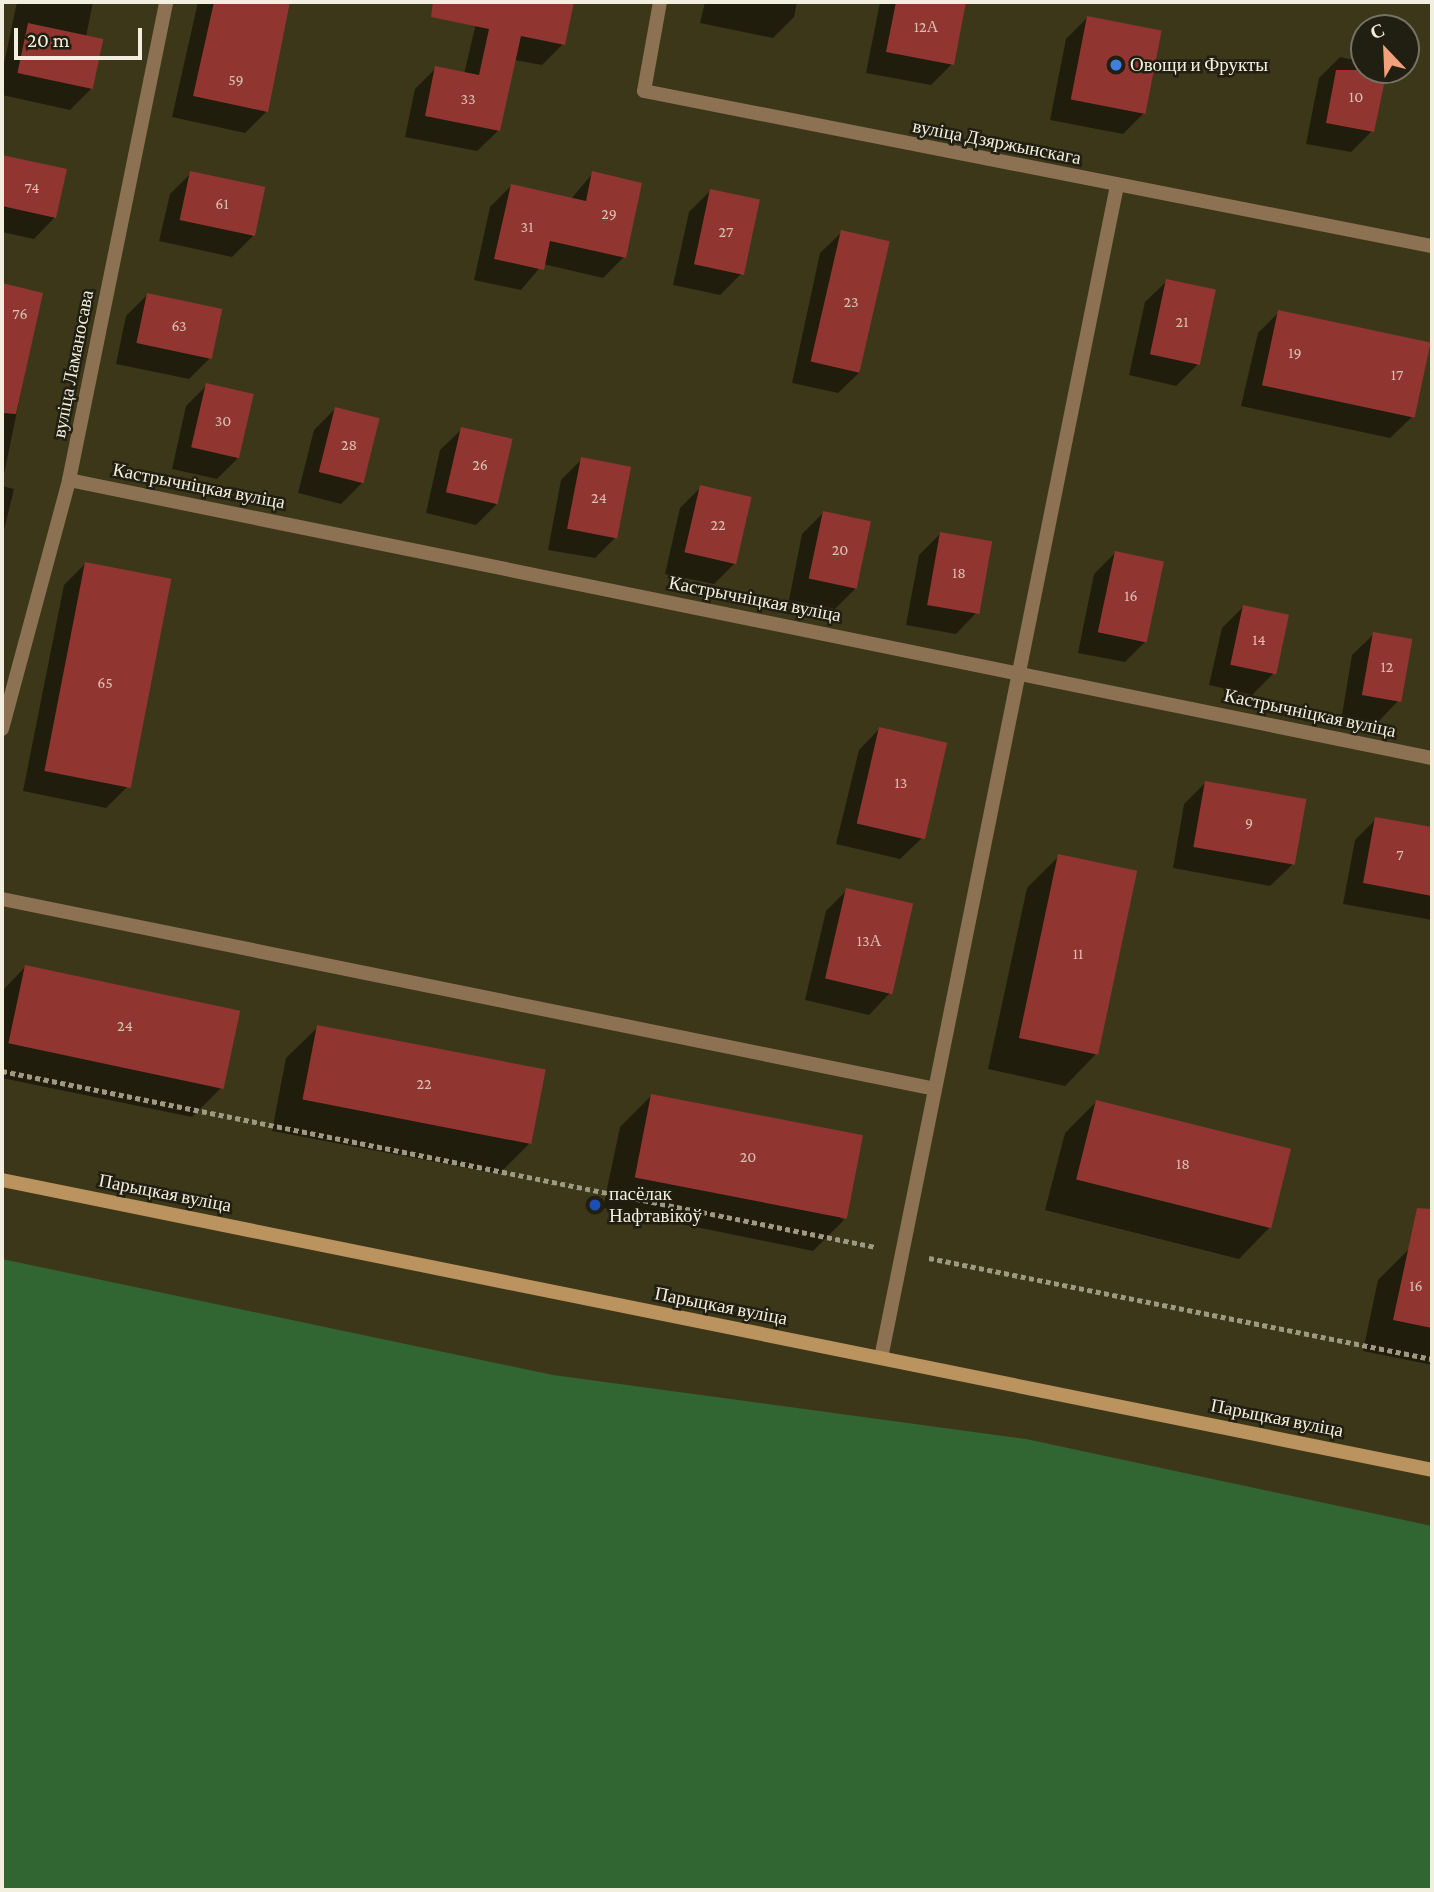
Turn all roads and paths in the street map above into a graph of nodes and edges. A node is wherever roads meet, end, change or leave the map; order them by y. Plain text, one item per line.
1 (166, 2) edge
2 (660, 2) edge
3 (1117, 185) junction
4 (1432, 246) edge
5 (69, 480) junction
6 (1019, 672) junction
7 (2, 729) edge
8 (1432, 758) edge
9 (2, 900) edge
10 (2, 1071) edge
11 (935, 1089) junction
12 (2, 1180) edge
13 (902, 1252) junction
14 (881, 1358) junction
15 (1432, 1359) edge
16 (1432, 1470) edge

1 - 5 street, вуліца Ламаносава
2 - 3 street, вуліца Дзяржынскага
3 - 4 street, вуліца Дзяржынскага
3 - 6 street
5 - 6 street, Кастрычніцкая вуліца
5 - 7 street, вуліца Ламаносава
6 - 8 street, Кастрычніцкая вуліца
6 - 11 street
9 - 11 street
10 - 13 path
11 - 13 street
12 - 14 main road, Парыцкая вуліца
13 - 14 street
13 - 15 path
14 - 16 main road, Парыцкая вуліца

